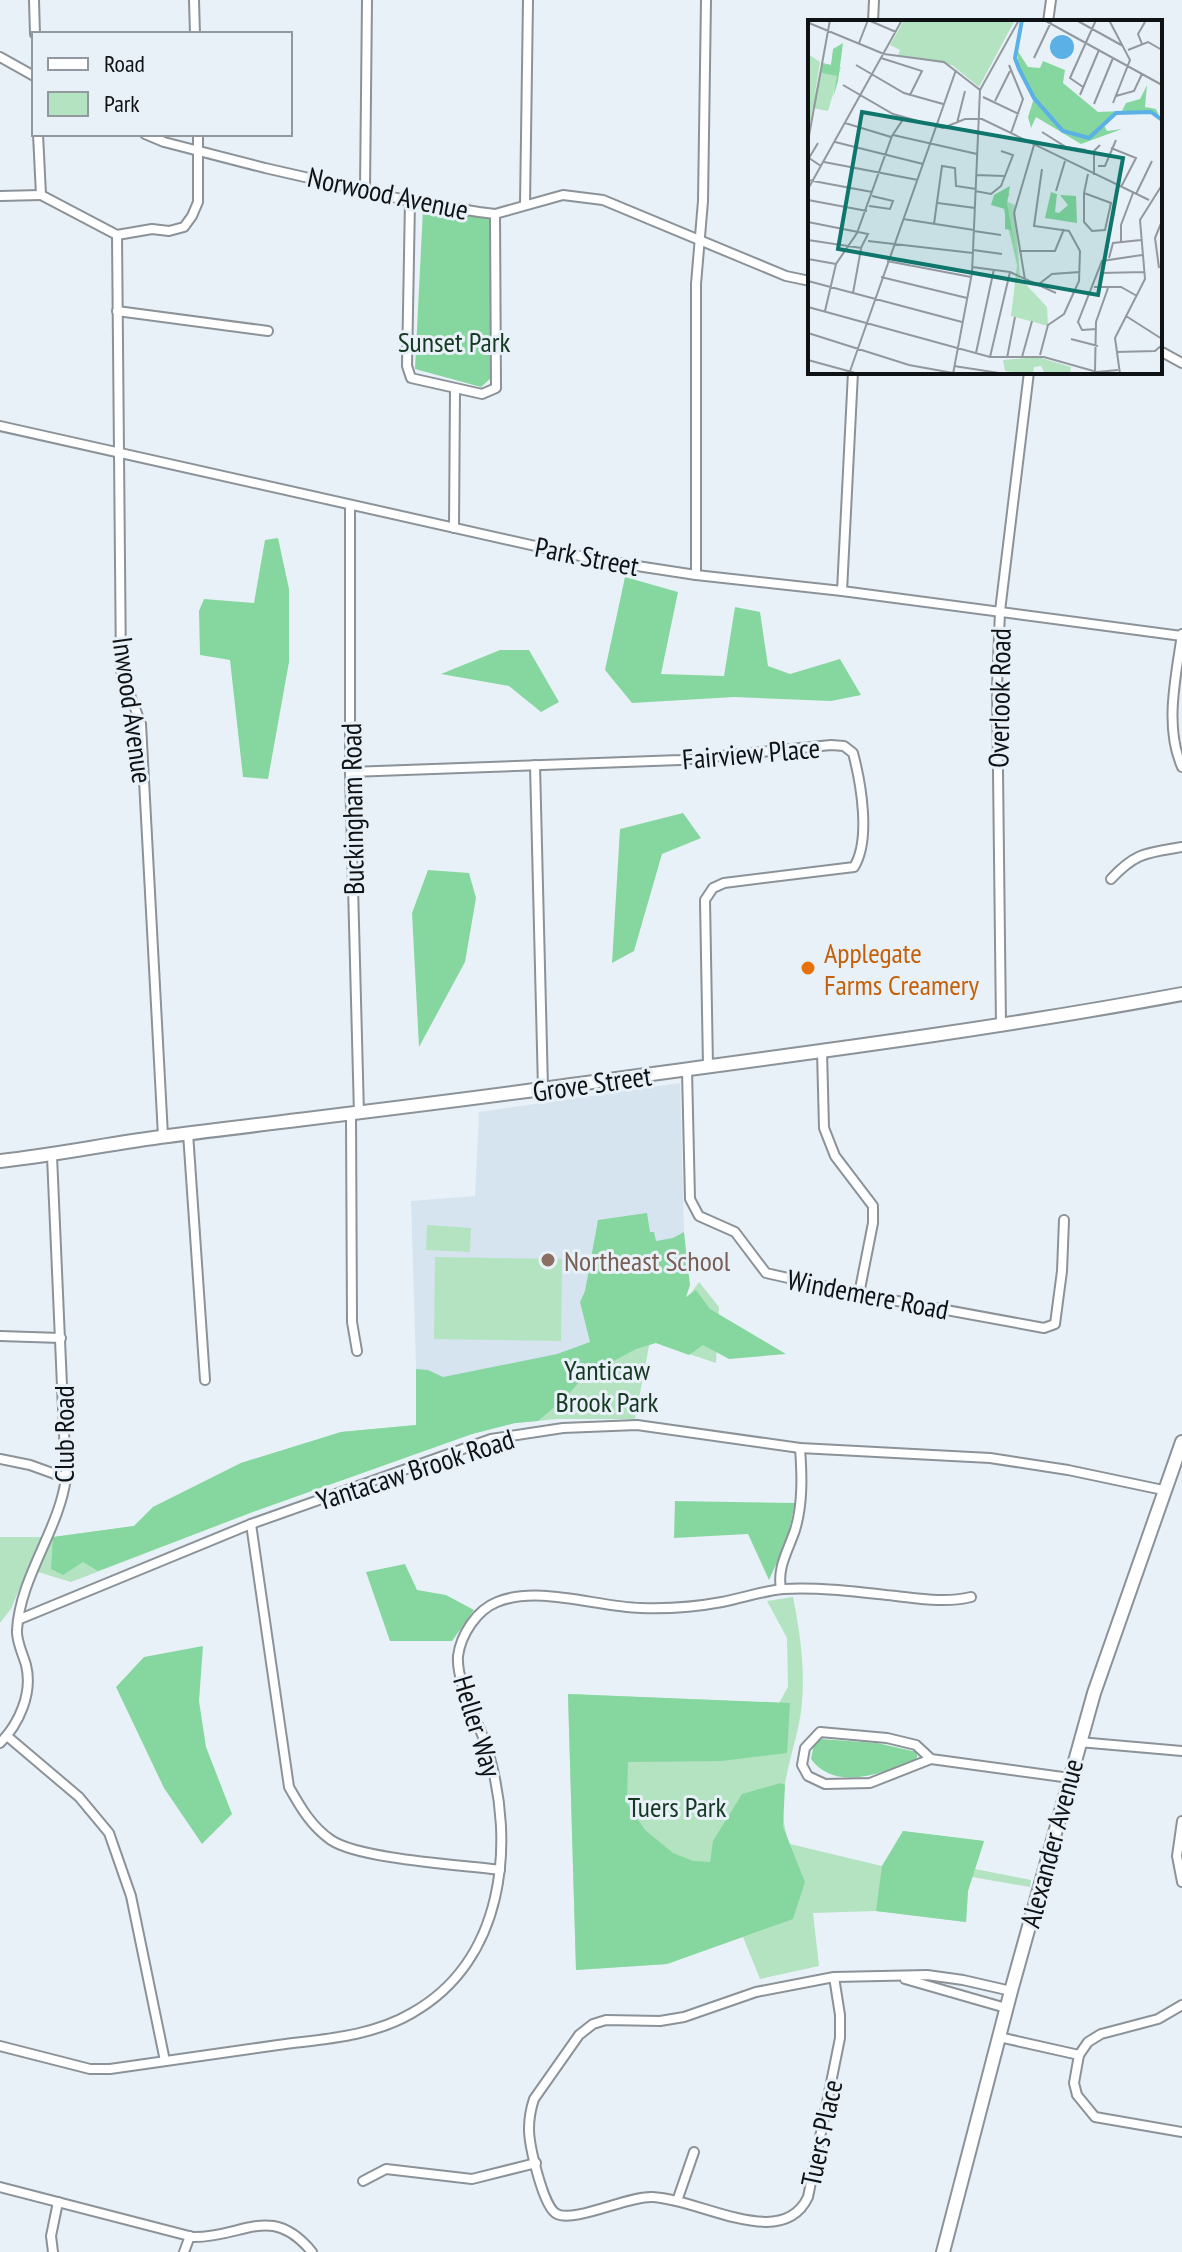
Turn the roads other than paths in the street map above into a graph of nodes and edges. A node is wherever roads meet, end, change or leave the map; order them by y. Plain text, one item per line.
1 (34, 0) edge
2 (194, 0) edge
3 (367, 0) edge
4 (528, 0) edge
5 (706, 0) edge
6 (874, 0) edge
7 (1051, 0) edge
8 (873, 20) edge
9 (1048, 20) edge
10 (35, 32) edge
11 (195, 32) edge
12 (0, 57) edge
13 (32, 75) edge
14 (38, 136) edge
15 (151, 136) edge
16 (198, 136) edge
17 (199, 151) junction
18 (365, 189) junction
19 (41, 195) junction
20 (0, 196) edge
21 (410, 201) junction
22 (525, 205) junction
23 (495, 214) junction
24 (117, 235) junction
25 (699, 239) junction
26 (808, 281) edge
27 (117, 311) junction
28 (268, 331) dead end
29 (1162, 352) edge
30 (1182, 363) edge
31 (853, 374) edge
32 (1029, 374) edge
33 (455, 389) junction
34 (0, 426) edge
35 (119, 452) junction
36 (350, 505) junction
37 (454, 528) junction
38 (696, 575) junction
39 (842, 591) junction
40 (1000, 611) junction
41 (1182, 635) edge
42 (535, 765) junction
43 (1182, 767) edge
44 (350, 772) junction
45 (1182, 847) edge
46 (1111, 879) dead end
47 (1182, 994) edge
48 (1001, 1025) junction
49 (822, 1051) junction
50 (708, 1066) junction
51 (687, 1070) junction
52 (543, 1089) junction
53 (355, 1114) junction
54 (188, 1133) junction
55 (163, 1136) junction
56 (52, 1156) junction
57 (0, 1161) edge
58 (1064, 1220) dead end
59 (859, 1294) junction
60 (0, 1336) edge
61 (61, 1338) junction
62 (357, 1351) dead end
63 (205, 1380) dead end
64 (1182, 1442) edge
65 (800, 1448) junction
66 (0, 1459) edge
67 (66, 1478) junction
68 (1163, 1490) junction
69 (251, 1524) junction
70 (781, 1589) junction
71 (971, 1597) dead end
72 (20, 1619) junction
73 (4, 1740) edge
74 (1079, 1742) junction
75 (1182, 1751) edge
76 (931, 1759) junction
77 (1070, 1778) junction
78 (1182, 1821) edge
79 (500, 1870) junction
80 (1182, 1882) edge
81 (834, 1977) junction
82 (900, 1977) junction
83 (1011, 1991) junction
84 (1182, 2005) edge
85 (1006, 2008) junction
86 (999, 2037) junction
87 (0, 2046) edge
88 (1079, 2055) junction
89 (165, 2061) junction
90 (1182, 2132) edge
91 (694, 2152) dead end
92 (536, 2163) junction
93 (363, 2181) dead end
94 (0, 2187) edge
95 (677, 2201) junction
96 (58, 2202) junction
97 (190, 2236) junction
98 (53, 2252) edge
99 (184, 2252) edge
100 (312, 2252) edge
101 (943, 2252) edge

1 - 10 street
2 - 11 street
3 - 18 street
4 - 22 street
5 - 25 street
6 - 8 street
7 - 9 street
12 - 13 street
14 - 19 street
15 - 17 street, Norwood Avenue
16 - 17 street
17 - 18 street, Norwood Avenue
17 - 24 street
18 - 21 street, Norwood Avenue
19 - 20 street
19 - 24 street
21 - 23 street, Norwood Avenue
21 - 33 street
22 - 23 street, Norwood Avenue
22 - 25 street, Norwood Avenue
23 - 33 street
24 - 27 street, Inwood Avenue
25 - 26 street, Norwood Avenue
25 - 38 street
27 - 28 street
27 - 35 street, Inwood Avenue
29 - 30 street
31 - 39 street
32 - 40 street, Overlook Road
33 - 37 street
34 - 35 street, Park Street
35 - 36 street, Park Street
35 - 55 street, Inwood Avenue
36 - 37 street, Park Street
36 - 44 street, Buckingham Road
37 - 38 street, Park Street
38 - 39 street, Park Street
39 - 40 street, Park Street
40 - 41 street, Park Street
40 - 48 street, Overlook Road
41 - 43 street
42 - 44 street, Fairview Place
42 - 50 street, Fairview Place
42 - 52 street
44 - 53 street, Buckingham Road
45 - 46 street
47 - 48 main road, Grove Street
48 - 49 main road, Grove Street
49 - 50 main road, Grove Street
49 - 59 street
50 - 51 main road, Grove Street
51 - 52 main road, Grove Street
51 - 59 street, Windemere Road
52 - 53 main road, Grove Street
53 - 54 main road, Grove Street
53 - 62 street, Buckingham Road
54 - 55 main road, Grove Street
54 - 63 street
55 - 56 main road, Grove Street
56 - 57 main road, Grove Street
56 - 61 street, Club Road
58 - 59 street, Windemere Road
60 - 61 street
61 - 67 street, Club Road
64 - 68 main road, Alexander Avenue
65 - 68 street, Yantacaw Brook Road
65 - 69 street, Yantacaw Brook Road
65 - 70 street
66 - 67 street
67 - 72 street, Club Road
68 - 74 main road, Alexander Avenue
69 - 72 street, Yantacaw Brook Road
69 - 79 street
70 - 71 street, Heller Way
70 - 79 street, Heller Way
72 - 73 street, Club Road
73 - 89 street
74 - 75 street
74 - 77 main road, Alexander Avenue
76 - 76 street
76 - 77 street
77 - 83 main road, Alexander Avenue
78 - 80 street
79 - 89 street, Heller Way
81 - 82 street
81 - 92 street, Tuers Place
81 - 95 street, Tuers Place
82 - 83 street
82 - 85 street
83 - 85 main road, Alexander Avenue
84 - 88 street
85 - 86 main road, Alexander Avenue
86 - 88 street
86 - 101 main road, Alexander Avenue
87 - 89 street, Heller Way
88 - 90 street
91 - 95 street
92 - 93 street
92 - 95 street, Tuers Place
94 - 96 street
96 - 97 street
96 - 98 street
97 - 99 street
97 - 100 street

